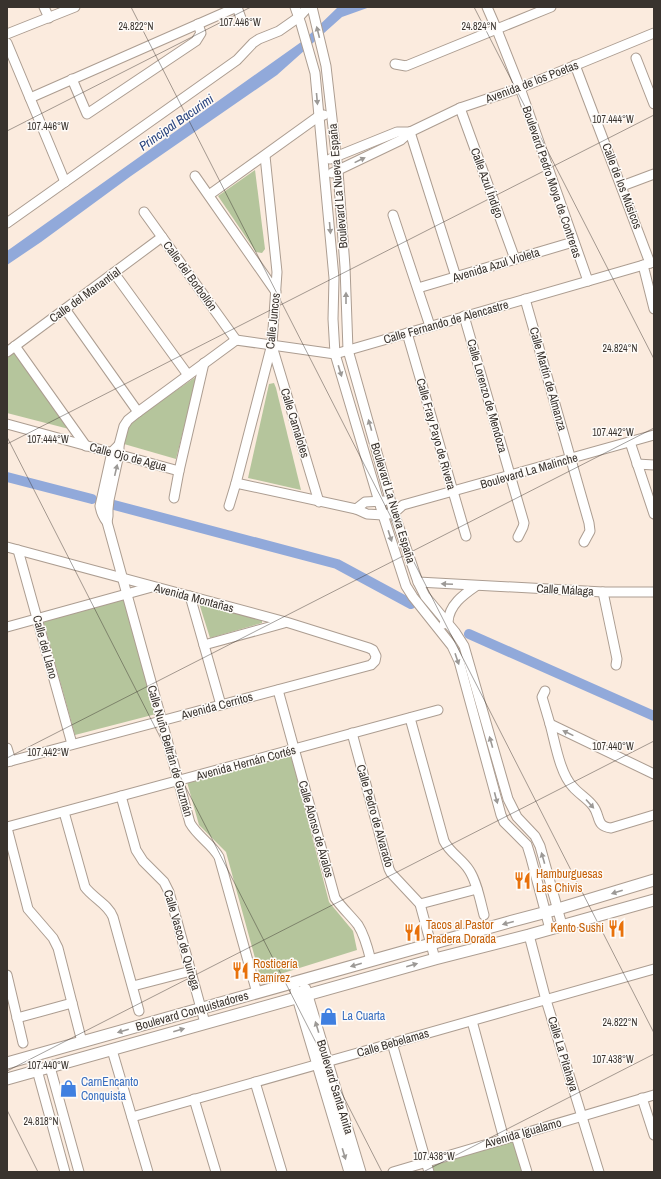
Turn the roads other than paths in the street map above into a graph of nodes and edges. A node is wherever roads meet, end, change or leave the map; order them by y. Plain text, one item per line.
1 (44, 7) edge
2 (75, 7) edge
3 (237, 7) edge
4 (295, 7) edge
5 (487, 7) edge
6 (551, 7) edge
7 (311, 9) edge
8 (49, 18) junction
9 (300, 20) junction
10 (242, 21) dead end
11 (198, 24) junction
12 (497, 30) junction
13 (654, 33) edge
14 (7, 34) edge
15 (7, 43) edge
16 (636, 58) dead end
17 (395, 64) dead end
18 (575, 65) junction
19 (72, 79) junction
20 (520, 88) junction
21 (30, 98) junction
22 (654, 104) edge
23 (460, 108) junction
24 (331, 114) junction
25 (319, 116) junction
26 (410, 132) junction
27 (265, 156) junction
28 (336, 156) junction
29 (324, 162) junction
30 (338, 171) junction
31 (654, 174) edge
32 (195, 176) dead end
33 (325, 176) junction
34 (65, 182) junction
35 (622, 186) junction
36 (209, 195) junction
37 (144, 212) dead end
38 (393, 216) dead end
39 (7, 223) edge
40 (162, 237) junction
41 (574, 242) junction
42 (515, 259) junction
43 (649, 263) edge
44 (114, 273) junction
45 (456, 277) junction
46 (588, 282) junction
47 (418, 288) junction
48 (276, 292) junction
49 (525, 299) junction
50 (66, 309) junction
51 (654, 309) edge
52 (464, 316) junction
53 (430, 326) junction
54 (407, 333) junction
55 (236, 340) junction
56 (272, 344) junction
57 (15, 346) junction
58 (348, 350) junction
59 (7, 352) edge
60 (335, 354) junction
61 (204, 363) junction
62 (188, 375) junction
63 (138, 412) junction
64 (7, 424) edge
65 (654, 435) edge
66 (630, 442) junction
67 (86, 446) junction
68 (116, 450) junction
69 (571, 459) junction
70 (637, 464) junction
71 (654, 465) edge
72 (179, 471) junction
73 (509, 476) junction
74 (236, 483) junction
75 (453, 492) junction
76 (174, 498) dead end
77 (379, 501) junction
78 (319, 502) junction
79 (392, 502) junction
80 (403, 505) junction
81 (229, 506) dead end
82 (356, 509) junction
83 (394, 512) junction
84 (654, 514) edge
85 (383, 515) junction
86 (466, 536) dead end
87 (518, 537) dead end
88 (584, 542) dead end
89 (7, 547) edge
90 (18, 550) junction
91 (122, 578) junction
92 (418, 582) junction
93 (153, 586) junction
94 (476, 586) junction
95 (603, 592) junction
96 (654, 592) edge
97 (127, 594) junction
98 (190, 596) junction
99 (37, 618) junction
100 (286, 622) junction
101 (448, 622) junction
102 (7, 627) edge
103 (437, 627) junction
104 (204, 645) junction
105 (376, 656) joint
106 (616, 665) dead end
107 (278, 690) junction
108 (544, 692) dead end
109 (221, 705) junction
110 (438, 710) dead end
111 (410, 718) junction
112 (162, 721) junction
113 (550, 724) junction
114 (352, 734) junction
115 (72, 744) junction
116 (7, 748) edge
117 (294, 750) junction
118 (9, 761) edge
119 (654, 774) edge
120 (178, 781) junction
121 (121, 796) junction
122 (64, 812) junction
123 (654, 815) edge
124 (7, 828) edge
125 (654, 880) edge
126 (477, 889) junction
127 (654, 900) edge
128 (420, 904) junction
129 (558, 910) junction
130 (546, 913) junction
131 (484, 915) dead end
132 (562, 925) junction
133 (550, 929) junction
134 (528, 935) junction
135 (431, 944) junction
136 (435, 959) junction
137 (371, 961) junction
138 (654, 969) edge
139 (191, 971) junction
140 (7, 976) edge
141 (298, 981) junction
142 (133, 986) junction
143 (257, 993) junction
144 (302, 996) junction
145 (546, 1000) junction
146 (72, 1003) junction
147 (202, 1009) junction
148 (139, 1011) dead end
149 (17, 1018) junction
150 (472, 1021) junction
151 (205, 1023) junction
152 (82, 1042) junction
153 (392, 1043) junction
154 (23, 1044) dead end
155 (112, 1050) junction
156 (7, 1063) edge
157 (322, 1063) junction
158 (50, 1067) junction
159 (37, 1070) junction
160 (7, 1079) edge
161 (255, 1082) junction
162 (654, 1095) edge
163 (642, 1098) junction
164 (194, 1099) junction
165 (582, 1116) junction
166 (132, 1117) junction
167 (654, 1135) edge
168 (69, 1136) junction
169 (516, 1136) junction
170 (504, 1139) junction
171 (56, 1140) junction
172 (426, 1162) junction
173 (65, 1172) edge
174 (79, 1172) edge
175 (148, 1172) edge
176 (216, 1172) edge
177 (282, 1172) edge
178 (350, 1172) edge
179 (360, 1172) edge
180 (392, 1172) edge
181 (429, 1172) edge
182 (527, 1172) edge
183 (599, 1172) edge

1 - 8 street
2 - 8 street
3 - 10 street
3 - 11 street
4 - 9 street, Boulevard La Nueva España
5 - 12 street, Boulevard Pedro Moya de Contreras
6 - 12 street
7 - 9 street
24 -> 7 street, Boulevard La Nueva España
8 - 14 street
9 -> 25 street, Boulevard La Nueva España
9 - 34 street
11 - 19 street
11 - 19 street
12 - 17 street
12 - 20 street, Boulevard Pedro Moya de Contreras
13 - 18 street, Avenida de los Poetas
15 - 21 street
16 - 22 street
18 - 20 street, Avenida de los Poetas
18 - 35 street, Calle de los Músicos
19 - 21 street
20 - 23 street, Avenida de los Poetas
20 - 41 street, Boulevard Pedro Moya de Contreras
21 - 34 street
23 - 26 street, Avenida de los Poetas
23 - 42 street, Calle Azul Índigo
24 - 25 street
24 - 28 street, Boulevard La Nueva España
25 - 27 street
25 - 29 street, Boulevard La Nueva España
26 - 28 street, Avenida de los Poetas
30 -> 26 street, Avenida de los Poetas
26 - 45 street
27 - 36 street
27 - 48 street, Calle Juncos
28 - 29 street, Avenida de los Poetas
28 - 30 street, Boulevard La Nueva España
29 - 33 street, Boulevard La Nueva España
30 - 33 street, Avenida de los Poetas
58 -> 30 street, Boulevard La Nueva España
31 - 35 street
32 - 36 street
33 -> 60 street, Boulevard La Nueva España
34 - 39 street
35 - 43 street, Calle de los Músicos
36 - 48 street
37 - 40 street, Calle del Borbollón
38 - 47 street
40 - 44 street, Calle del Manantial
40 - 55 street, Calle del Borbollón
41 - 42 street, Avenida Azul Violeta
41 - 46 street, Boulevard Pedro Moya de Contreras
42 - 45 street, Avenida Azul Violeta
43 - 46 street, Calle Fernando de Alencastre
43 - 51 street, Calle de los Músicos
44 - 50 street, Calle del Manantial
44 - 62 street
45 - 47 street, Avenida Azul Violeta
46 - 49 street, Calle Fernando de Alencastre
47 - 53 street
48 - 56 street, Calle Juncos
49 - 52 street, Calle Fernando de Alencastre
49 - 69 street, Calle Martín de Almanza
50 - 57 street, Calle del Manantial
50 - 63 street
52 - 53 street, Calle Fernando de Alencastre
52 - 73 street, Calle Lorenzo de Mendoza
53 - 54 street, Calle Fernando de Alencastre
54 - 58 street, Calle Fernando de Alencastre
54 - 75 street, Calle Fray Payo de Rivera
55 - 56 street, Calle Fernando de Alencastre
55 - 61 street, Calle Nuño Beltrán de Guzmán
56 - 60 street, Calle Fernando de Alencastre
56 - 74 street, Calle Juncos
56 - 78 street, Calle Camalotes
57 - 59 street, Calle del Manantial
57 - 67 street
58 - 60 street, Calle Fernando de Alencastre
79 -> 58 street, Boulevard La Nueva España
60 -> 77 street, Boulevard La Nueva España
61 - 62 street, Calle Nuño Beltrán de Guzmán
61 - 72 street
62 - 63 street, Calle Nuño Beltrán de Guzmán
63 - 68 street, Calle Nuño Beltrán de Guzmán
64 - 67 street, Calle Ojo de Agua
65 - 66 street, Boulevard La Malinche
66 - 69 street, Boulevard La Malinche
66 - 70 street
67 - 68 street, Calle Ojo de Agua
68 - 72 street, Calle Ojo de Agua
68 - 91 street, Calle Nuño Beltrán de Guzmán
69 - 73 street, Boulevard La Malinche
69 - 88 street, Calle Martín de Almanza
70 - 71 street
70 - 84 street
72 - 76 street
73 - 75 street, Boulevard La Malinche
73 - 87 street, Calle Lorenzo de Mendoza
74 - 78 street
74 - 81 street, Calle Juncos
75 - 80 street, Boulevard La Malinche
75 - 86 street, Calle Fray Payo de Rivera
77 - 79 street, Boulevard La Malinche
77 - 82 street, Boulevard La Malinche
77 - 85 street, Boulevard La Nueva España
78 - 82 street
79 - 80 street, Boulevard La Malinche
79 - 83 street, Boulevard La Nueva España
80 - 83 street, Boulevard La Malinche
82 - 85 street
83 - 85 street
83 - 92 street, Boulevard La Nueva España
85 -> 103 street, Boulevard La Nueva España
89 - 90 street, Avenida Montañas
90 - 91 street, Avenida Montañas
90 - 99 street, Calle del Llano
91 - 93 street, Avenida Montañas
91 - 97 street, Calle Nuño Beltrán de Guzmán
94 -> 92 street, Calle Málaga
92 - 101 street, Boulevard La Nueva España
93 - 97 street
93 - 98 street, Avenida Montañas
94 - 95 street, Calle Málaga
94 - 101 street
95 - 96 street, Calle Málaga
95 - 106 street
97 - 99 street
97 - 112 street, Calle Nuño Beltrán de Guzmán
98 - 100 street, Avenida Montañas
98 - 104 street
99 - 102 street
99 - 115 street, Calle del Llano
100 - 104 street
100 - 105 street, Avenida Montañas
101 - 103 street
129 -> 101 street, Boulevard La Nueva España
103 -> 130 street, Boulevard La Nueva España
104 - 109 street
105 - 107 street, Avenida Cerritos
107 - 109 street, Avenida Cerritos
107 - 117 street, Calle Alonso de Ávalos
108 - 113 street
109 - 112 street, Avenida Cerritos
110 - 111 street, Avenida Hernán Cortés
111 - 114 street, Avenida Hernán Cortés
111 - 126 street
112 - 115 street, Avenida Cerritos
112 - 120 street, Calle Nuño Beltrán de Guzmán
119 -> 113 street
113 -> 123 street
114 - 117 street, Avenida Hernán Cortés
114 - 128 street, Calle Pedro de Alvarado
115 - 118 street, Avenida Cerritos
116 - 118 street
117 - 120 street, Avenida Hernán Cortés
117 - 137 street, Calle Alonso de Ávalos
120 - 121 street, Avenida Hernán Cortés
120 - 143 street, Calle Nuño Beltrán de Guzmán
121 - 122 street, Avenida Hernán Cortés
121 - 139 street, Calle Vasco de Quiroga
122 - 124 street, Avenida Hernán Cortés
122 - 142 street
124 - 146 street
125 -> 129 street, Boulevard Conquistadores
126 - 128 street
126 - 131 street
127 - 132 street, Boulevard Conquistadores
128 - 135 street, Calle Pedro de Alvarado
129 - 130 street, Boulevard Conquistadores
129 - 132 street, Boulevard La Nueva España
130 - 133 street, Boulevard La Nueva España
130 -> 135 street, Boulevard Conquistadores
132 - 133 street, Boulevard Conquistadores
133 - 134 street, Boulevard Conquistadores
134 - 136 street, Boulevard Conquistadores
134 - 145 street, Calle La Pitahaya
135 - 136 street, Calle Pedro de Alvarado
135 - 137 street, Boulevard Conquistadores
144 -> 136 street, Boulevard Conquistadores
137 -> 141 street, Boulevard Conquistadores
138 - 145 street, Calle Bebelamas
139 - 142 street
139 - 147 street, Calle Vasco de Quiroga
140 - 149 street
141 - 143 street, Boulevard Conquistadores
141 - 144 street, Boulevard Santa Anita
142 - 148 street
143 - 147 street, Boulevard Conquistadores
144 - 151 street, Boulevard Conquistadores
144 - 157 street, Boulevard Santa Anita
145 - 150 street, Calle Bebelamas
145 - 165 street, Calle La Pitahaya
146 - 149 street
146 - 152 street
147 - 151 street, Calle Vasco de Quiroga
147 -> 152 street, Boulevard Conquistadores
149 - 154 street
150 - 153 street, Calle Bebelamas
150 - 170 street
155 -> 151 street, Boulevard Conquistadores
152 - 156 street, Boulevard Conquistadores
153 - 157 street, Calle Bebelamas
153 - 172 street
155 - 158 street, Boulevard Conquistadores
155 - 166 street
157 - 161 street, Calle Bebelamas
157 -> 178 street, Boulevard Santa Anita
157 - 179 street, Boulevard Santa Anita
158 - 159 street, Boulevard Conquistadores
158 - 168 street
159 - 160 street, Boulevard Conquistadores
159 - 171 street
161 - 164 street, Calle Bebelamas
161 - 177 street
162 - 163 street, Avenida Igualamo
163 - 165 street, Avenida Igualamo
163 - 167 street
164 - 166 street, Calle Bebelamas
164 - 176 street
165 - 169 street, Avenida Igualamo
165 - 183 street, Calle La Pitahaya
166 - 175 street
168 - 171 street
168 - 174 street
169 - 170 street, Avenida Igualamo
169 - 182 street
170 - 172 street, Avenida Igualamo
171 - 173 street
172 - 180 street, Avenida Igualamo
172 - 181 street

